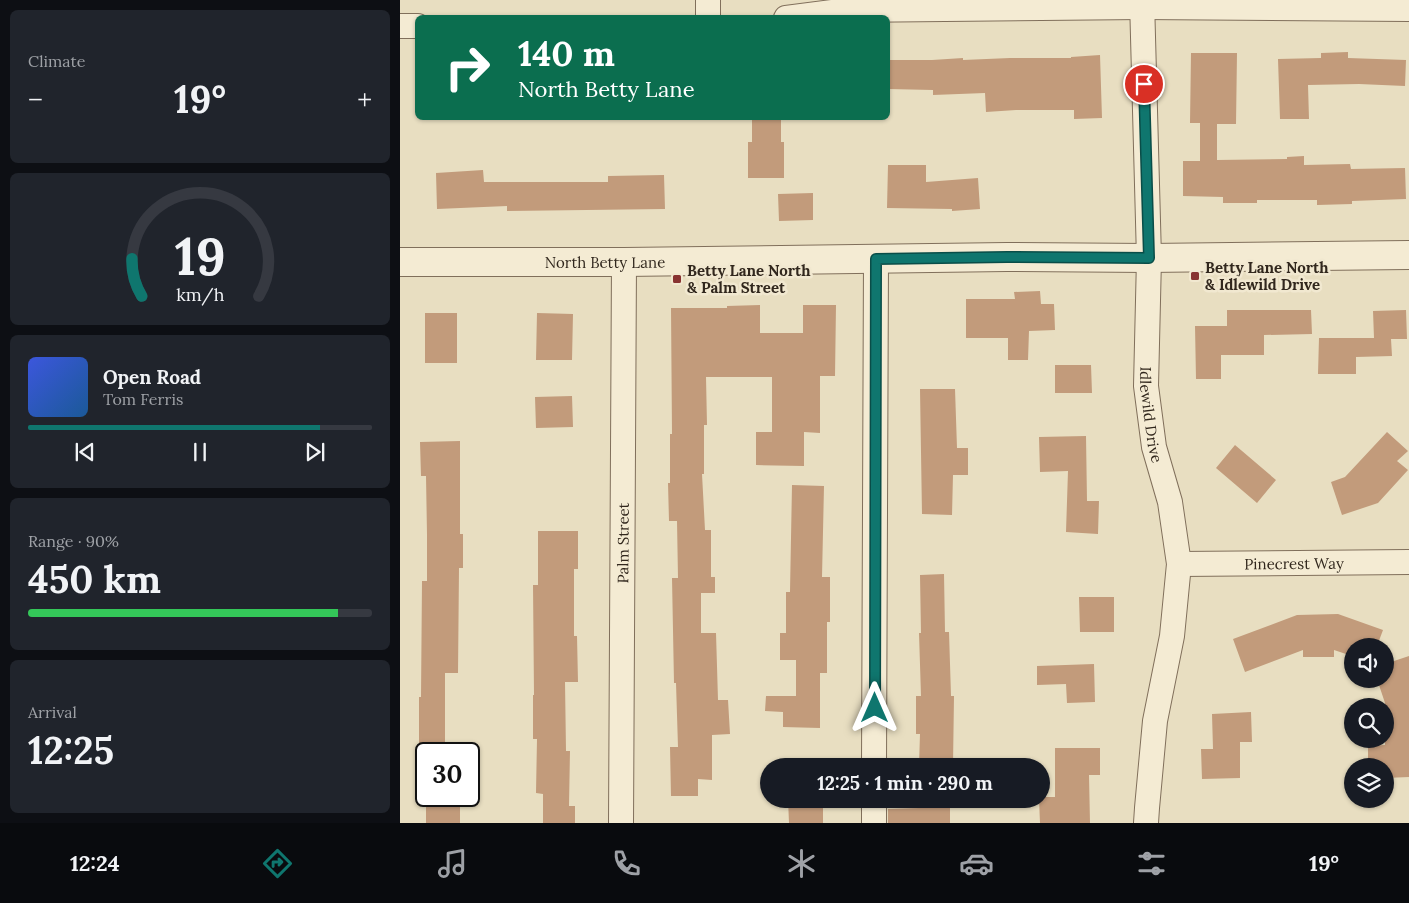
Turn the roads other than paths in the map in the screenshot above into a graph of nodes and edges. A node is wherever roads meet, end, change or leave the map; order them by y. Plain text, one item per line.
1 (708, 0) edge
2 (1142, 3) edge
3 (1409, 9) edge
4 (708, 15) edge
5 (809, 15) edge
6 (400, 26) edge
7 (415, 26) edge
8 (1409, 255) edge
9 (1149, 258) junction
10 (876, 259) junction
11 (400, 262) edge
12 (624, 262) junction
13 (1409, 562) edge
14 (1179, 564) junction
15 (874, 758) edge
16 (874, 808) edge
17 (622, 823) edge
18 (874, 823) edge
19 (1146, 823) edge

1 - 4 street
2 - 3 street
2 - 5 street
2 - 9 street, Idlewild Drive
6 - 7 street
8 - 9 street, North Betty Lane
9 - 10 street, North Betty Lane
9 - 14 street, Idlewild Drive
10 - 12 street, North Betty Lane
10 - 15 street
11 - 12 street, North Betty Lane
12 - 17 street, Palm Street
13 - 14 street, Pinecrest Way
14 - 19 street, Idlewild Drive
16 - 18 street

